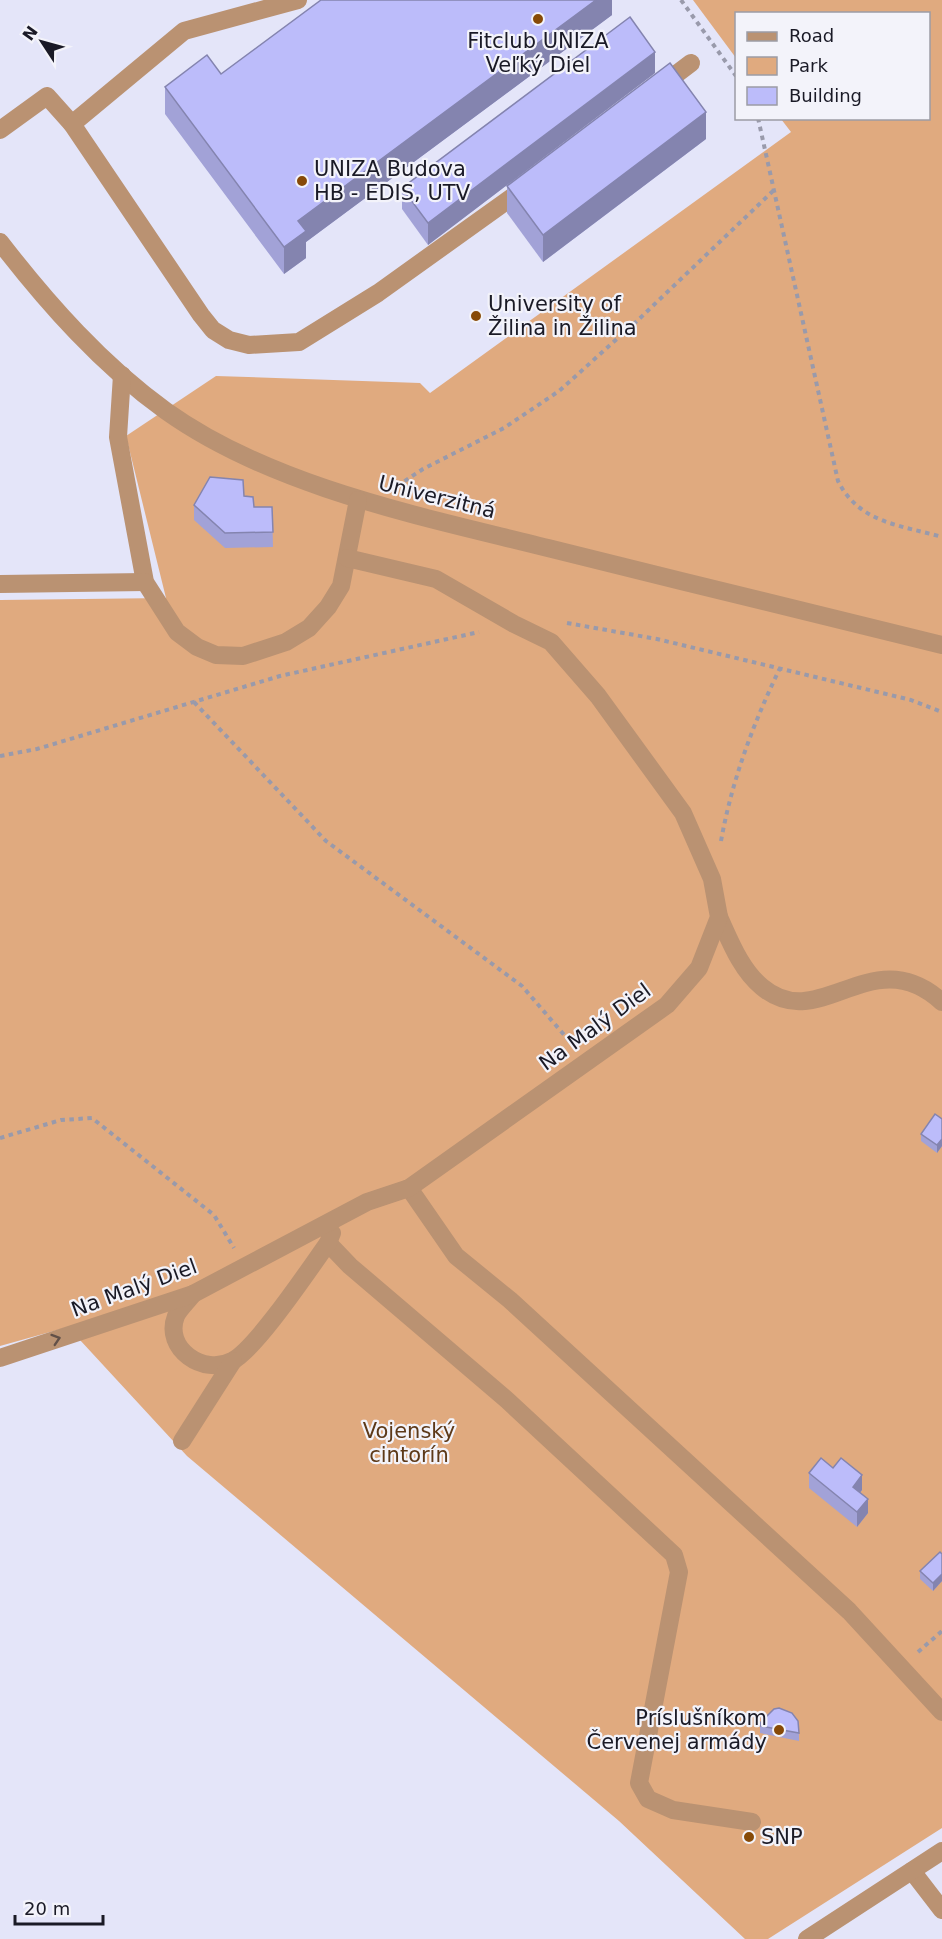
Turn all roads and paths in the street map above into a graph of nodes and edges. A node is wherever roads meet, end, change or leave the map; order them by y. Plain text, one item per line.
1 (298, 0) edge
2 (681, 0) edge
3 (691, 63) dead end
4 (735, 75) edge
5 (644, 99) edge
6 (758, 120) edge
7 (72, 124) junction
8 (0, 130) edge
9 (538, 177) edge
10 (773, 191) junction
11 (0, 242) edge
12 (122, 375) junction
13 (395, 487) dead end
14 (358, 500) junction
15 (942, 537) edge
16 (347, 558) junction
17 (146, 582) junction
18 (0, 584) edge
19 (555, 621) dead end
20 (514, 624) junction
21 (942, 645) edge
22 (780, 668) junction
23 (194, 702) junction
24 (942, 712) edge
25 (0, 756) edge
26 (712, 879) junction
27 (719, 917) junction
28 (942, 1002) edge
29 (587, 1060) junction
30 (0, 1138) edge
31 (409, 1188) junction
32 (337, 1217) junction
33 (328, 1243) junction
34 (246, 1266) junction
35 (193, 1294) junction
36 (0, 1358) edge
37 (233, 1361) junction
38 (182, 1441) dead end
39 (942, 1631) edge
40 (901, 1667) junction
41 (942, 1712) edge
42 (752, 1822) dead end
43 (942, 1851) edge
44 (912, 1871) junction
45 (942, 1910) edge
46 (807, 1939) edge

1 - 7 street
2 - 4 path
3 - 5 street
6 - 10 path
7 - 8 street
7 - 9 street
10 - 13 path
10 - 15 path
11 - 12 street, Univerzitná
12 - 14 street, Univerzitná
12 - 17 street
14 - 16 street
14 - 21 street, Univerzitná
16 - 17 street
16 - 20 street
17 - 18 street
19 - 22 path
20 - 23 path
20 - 26 street
22 - 24 path
22 - 26 path
23 - 25 path
23 - 29 path
26 - 27 street
27 - 28 street
27 - 29 street, Na Malý Diel
29 - 31 street, Na Malý Diel
30 - 34 path
31 - 32 street, Na Malý Diel
31 - 40 street
32 - 33 street
32 - 34 street, Na Malý Diel
33 - 37 street
33 - 42 street
34 - 35 street, Na Malý Diel
36 -> 35 street, Na Malý Diel
35 - 37 street
37 - 38 street
39 - 40 path
40 - 41 street
43 - 44 street
44 - 45 street
44 - 46 street

